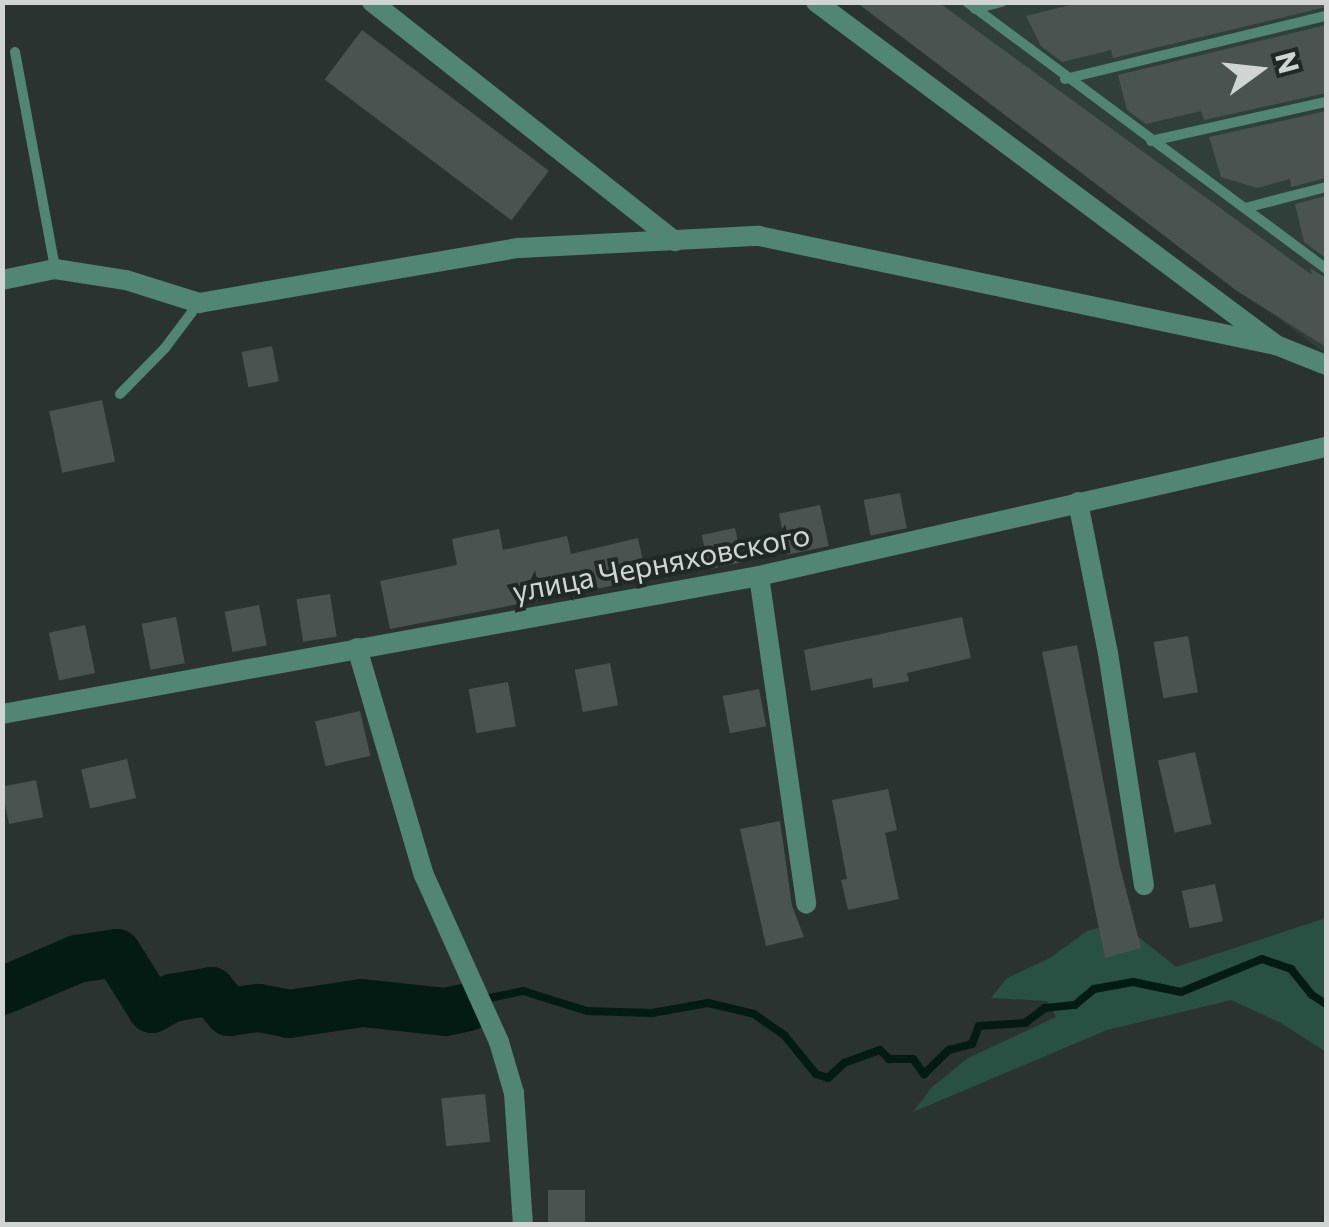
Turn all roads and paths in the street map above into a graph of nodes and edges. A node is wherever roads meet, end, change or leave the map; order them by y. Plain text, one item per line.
1 (372, 2) edge
2 (816, 2) edge
3 (1002, 2) edge
4 (971, 6) edge
5 (1326, 16) edge
6 (15, 52) dead end
7 (1066, 80) junction
8 (1326, 102) edge
9 (1151, 141) junction
10 (1326, 187) edge
11 (1246, 208) junction
12 (674, 240) junction
13 (55, 269) junction
14 (1326, 269) edge
15 (2, 280) edge
16 (199, 304) junction
17 (1276, 345) junction
18 (1326, 365) edge
19 (120, 394) dead end
20 (1326, 447) edge
21 (1078, 502) junction
22 (759, 576) junction
23 (356, 648) junction
24 (2, 714) edge
25 (1144, 885) dead end
26 (806, 904) dead end
27 (523, 1224) edge

1 - 12 street
2 - 17 street
3 - 4 lane
4 - 7 lane
5 - 7 lane
6 - 13 lane
7 - 9 lane
8 - 9 lane
9 - 11 lane
10 - 11 lane
11 - 14 lane
12 - 16 street
12 - 17 street
13 - 15 street
13 - 16 street
16 - 19 lane
17 - 18 street
20 - 21 street, улица Черняховского
21 - 22 street, улица Черняховского
21 - 25 street
22 - 23 street, улица Черняховского
22 - 26 street
23 - 24 street, улица Черняховского
23 - 27 street

